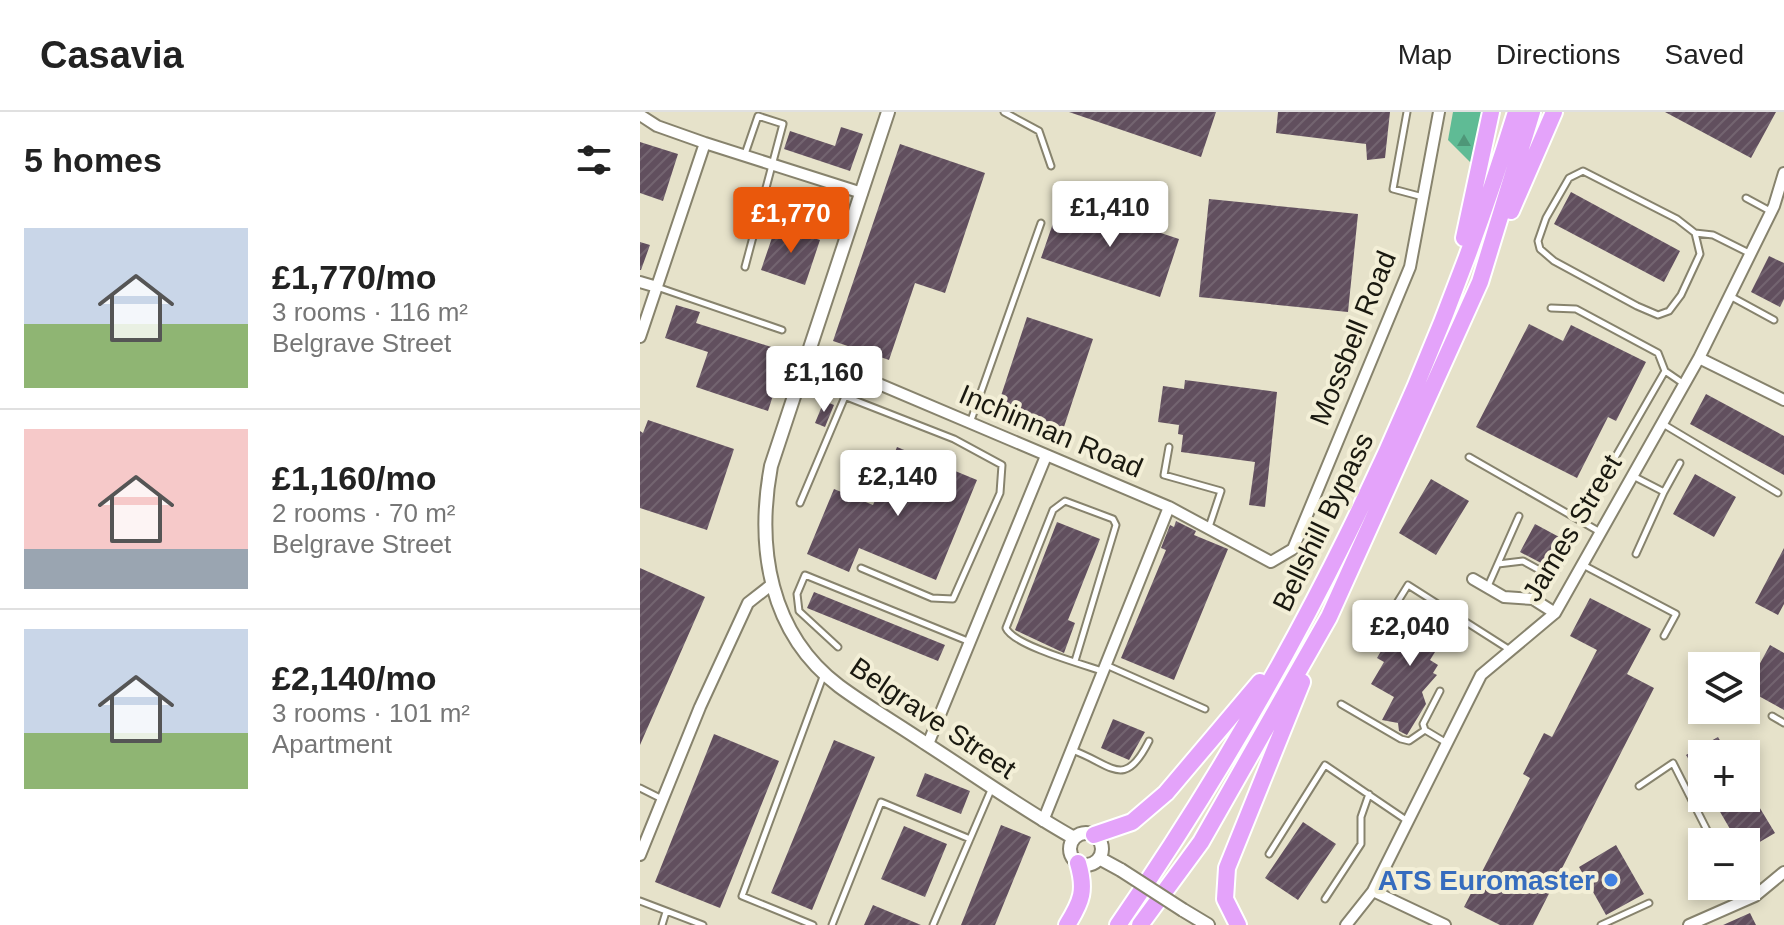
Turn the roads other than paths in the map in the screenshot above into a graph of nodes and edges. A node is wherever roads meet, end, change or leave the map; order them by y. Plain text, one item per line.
1 (888, 112) edge
2 (1004, 112) edge
3 (1407, 112) edge
4 (1439, 112) edge
5 (1491, 112) edge
6 (1516, 112) edge
7 (1532, 112) edge
8 (1554, 112) edge
9 (640, 115) edge
10 (705, 143) junction
11 (745, 155) junction
12 (772, 163) junction
13 (1051, 166) dead end
14 (1784, 173) edge
15 (862, 193) junction
16 (1424, 198) junction
17 (1746, 198) dead end
18 (1771, 212) junction
19 (1041, 223) dead end
20 (1695, 233) junction
21 (1751, 253) junction
22 (745, 267) dead end
23 (640, 282) edge
24 (1480, 282) junction
25 (657, 287) junction
26 (1452, 291) junction
27 (1730, 296) junction
28 (1551, 308) dead end
29 (1774, 320) dead end
30 (782, 330) dead end
31 (640, 337) edge
32 (808, 354) junction
33 (1699, 358) junction
34 (1665, 371) junction
35 (856, 372) junction
36 (1684, 384) junction
37 (844, 396) junction
38 (1784, 400) edge
39 (1662, 423) junction
40 (969, 424) junction
41 (1169, 447) dead end
42 (1046, 456) junction
43 (1469, 457) dead end
44 (1680, 463) dead end
45 (1632, 476) junction
46 (1664, 492) junction
47 (1778, 493) dead end
48 (800, 503) dead end
49 (1169, 507) junction
50 (1519, 516) dead end
51 (1579, 520) junction
52 (1209, 528) junction
53 (1600, 532) junction
54 (1636, 554) dead end
55 (1271, 562) joint
56 (1498, 564) junction
57 (1583, 564) junction
58 (861, 568) dead end
59 (1552, 577) dead end
60 (1473, 579) dead end
61 (771, 585) junction
62 (1488, 587) junction
63 (1555, 613) junction
64 (1329, 617) junction
65 (1382, 627) dead end
66 (1664, 636) dead end
67 (970, 642) junction
68 (1293, 642) junction
69 (838, 647) dead end
70 (1511, 650) junction
71 (1075, 661) junction
72 (1104, 668) junction
73 (825, 673) junction
74 (1440, 691) dead end
75 (1341, 704) dead end
76 (1205, 709) dead end
77 (1772, 716) dead end
78 (1784, 723) edge
79 (1425, 730) junction
80 (1149, 741) dead end
81 (1445, 742) junction
82 (928, 744) junction
83 (1071, 750) junction
84 (1639, 786) dead end
85 (640, 788) edge
86 (993, 788) junction
87 (1369, 794) junction
88 (662, 799) junction
89 (1407, 820) junction
90 (1043, 821) junction
91 (1706, 828) edge
92 (1094, 835) junction
93 (1074, 838) junction
94 (970, 839) junction
95 (1269, 854) dead end
96 (640, 855) edge
97 (1099, 858) junction
98 (1078, 863) junction
99 (1784, 872) edge
100 (1373, 891) junction
101 (1325, 899) dead end
102 (640, 901) edge
103 (1743, 902) joint
104 (1649, 903) dead end
105 (666, 912) junction
106 (662, 925) edge
107 (703, 925) edge
108 (813, 925) edge
109 (832, 925) edge
110 (933, 925) edge
111 (1067, 925) edge
112 (1118, 925) edge
113 (1140, 925) edge
114 (1208, 925) edge
115 (1238, 925) edge
116 (1346, 925) edge
117 (1445, 925) edge
118 (1601, 925) edge
119 (1689, 925) edge

1 - 15 street, Belgrave Street
2 - 13 lane
3 - 16 lane
4 - 16 street, Mossbell Road
5 - 26 highway
6 - 26 highway, Bellshill Bypass
7 - 24 highway, Bellshill Bypass
8 - 24 highway
9 - 10 street
10 - 11 street
10 - 25 street
11 - 12 street
11 - 12 lane
12 - 15 street
12 - 22 lane
14 - 18 street, James Street
15 - 32 street, Belgrave Street
16 - 55 street, Mossbell Road
17 - 18 lane
18 - 21 street, James Street
19 - 40 lane
20 - 20 lane
20 - 21 lane
21 - 27 street, James Street
23 - 25 street
24 - 64 highway, Bellshill Bypass
25 - 30 lane
25 - 31 street
26 - 68 highway, Bellshill Bypass
27 - 29 lane
27 - 33 street, James Street
28 - 34 lane
32 - 35 street, Inchinnan Road
32 - 61 street, Belgrave Street
33 - 36 street, James Street
33 - 38 street
34 - 36 lane
34 - 51 lane
35 - 37 lane
35 - 40 street, Inchinnan Road
36 - 39 street, James Street
37 - 48 lane
37 - 58 lane
39 - 45 street, James Street
39 - 47 lane
40 - 42 street, Inchinnan Road
41 - 52 lane
42 - 49 street, Inchinnan Road
42 - 67 street
43 - 51 lane
44 - 46 lane
45 - 46 lane
45 - 53 street, James Street
46 - 54 lane
49 - 52 street, Inchinnan Road
49 - 72 street
50 - 56 lane
51 - 53 lane
52 - 55 street, Inchinnan Road
53 - 57 street, James Street
56 - 59 lane
56 - 62 lane
57 - 63 street, James Street
57 - 66 lane
60 - 62 street
61 - 73 street, Belgrave Street
61 - 88 street
62 - 63 street
63 - 70 street, James Street
64 - 113 highway, Bellshill Bypass
64 - 115 highway
65 - 70 lane
67 - 69 lane
67 - 82 street
68 - 92 highway
68 - 112 highway, Bellshill Bypass
70 - 81 street, James Street
71 - 71 lane
71 - 72 lane
72 - 76 lane
72 - 83 street
73 - 82 street, Belgrave Street
73 - 108 lane
74 - 79 lane
75 - 79 lane
77 - 78 lane
79 - 81 lane
80 - 83 lane
81 - 89 street, James Street
82 - 86 street, Belgrave Street
83 - 90 street
84 - 91 lane
85 - 88 lane
86 - 90 street, Belgrave Street
86 - 94 lane
87 - 89 lane
87 - 95 lane
87 - 101 lane
88 - 96 street
89 - 100 street, James Street
90 - 93 street, Belgrave Street
92 - 93 street
92 - 97 street
93 - 98 street
94 - 109 lane
94 - 110 lane
97 - 98 street
97 - 114 street, bridge
98 - 111 highway
99 - 103 street
100 - 116 street, James Street
100 - 117 street
102 - 105 lane
103 - 119 street
104 - 118 lane
105 - 106 lane
105 - 107 lane

